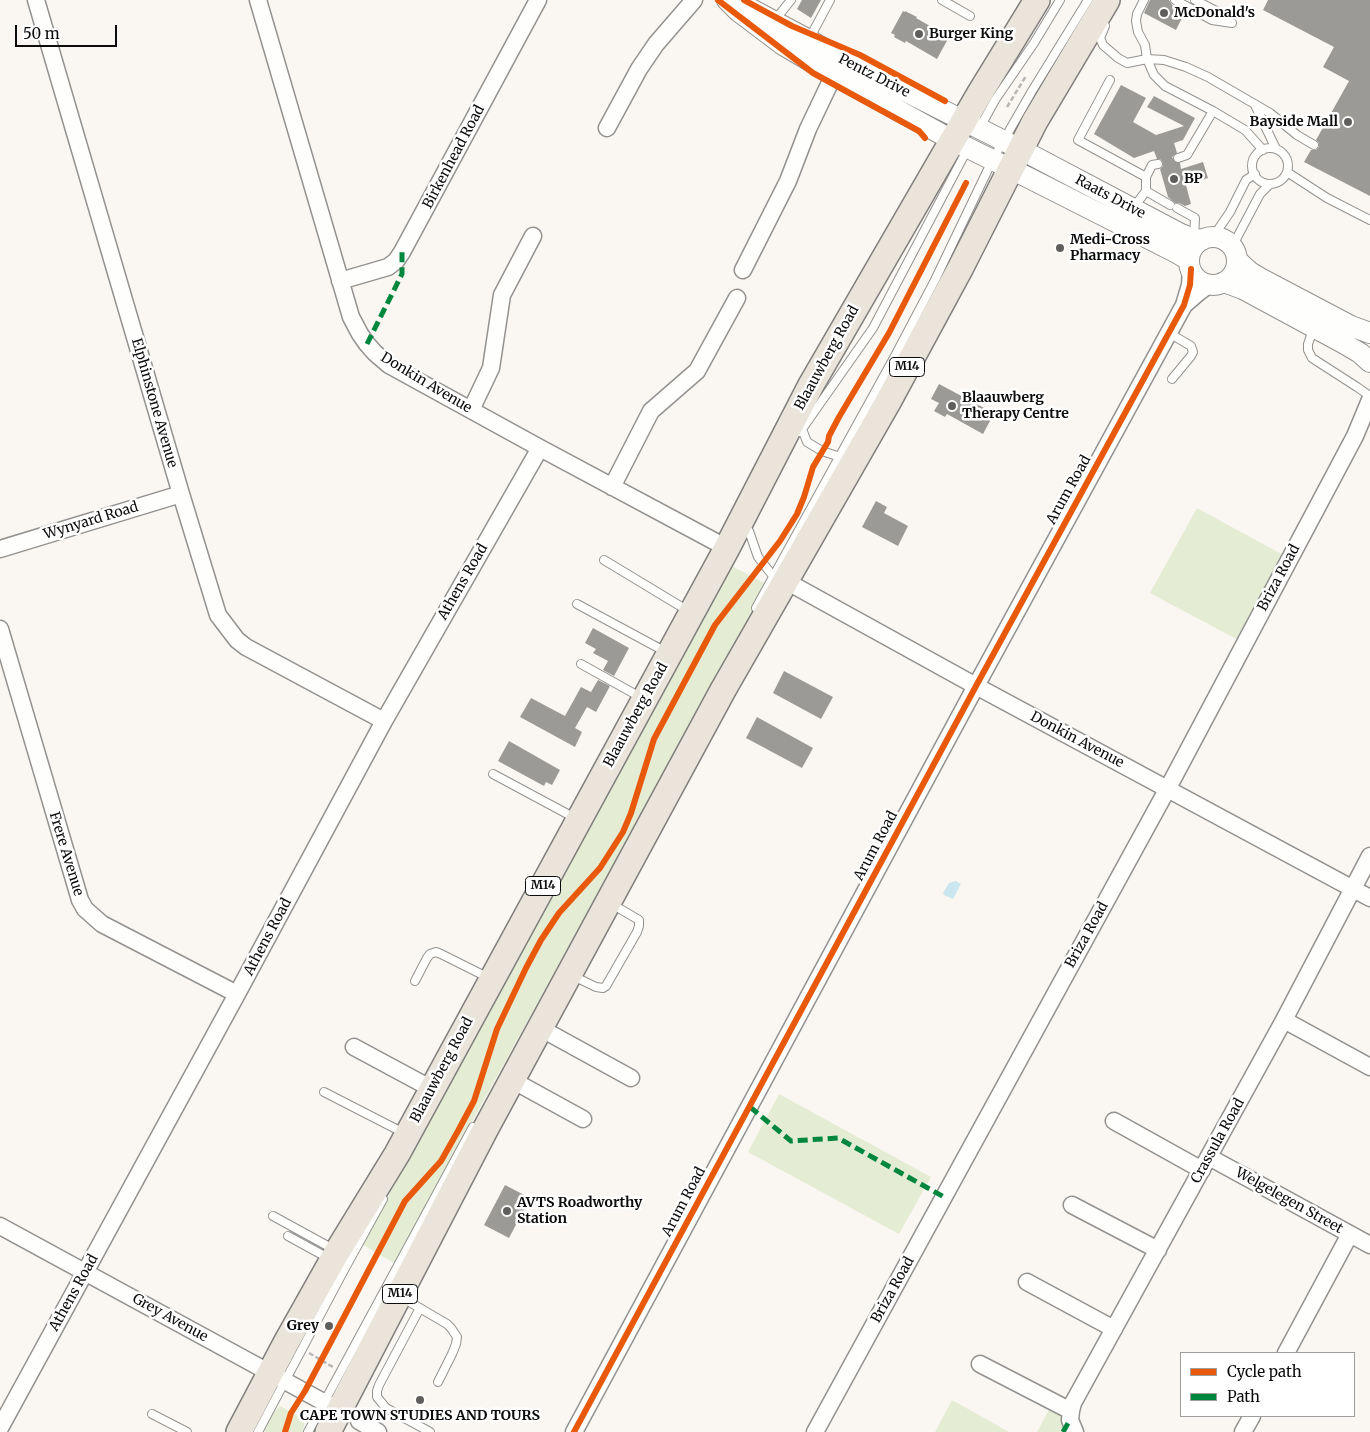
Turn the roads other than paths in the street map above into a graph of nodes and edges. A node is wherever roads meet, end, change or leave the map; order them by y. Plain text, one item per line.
1 (36, 0) edge
2 (258, 0) edge
3 (538, 0) edge
4 (694, 0) edge
5 (727, 0) edge
6 (733, 0) edge
7 (791, 0) edge
8 (830, 0) edge
9 (942, 0) edge
10 (1042, 0) edge
11 (1088, 0) edge
12 (1144, 0) edge
13 (1175, 0) edge
14 (1195, 0) edge
15 (1107, 11) edge
16 (970, 16) dead end
17 (771, 27) junction
18 (811, 41) junction
19 (1147, 60) junction
20 (831, 63) junction
21 (1110, 80) dead end
22 (1255, 105) junction
23 (1213, 111) junction
24 (607, 128) dead end
25 (969, 136) junction
26 (1314, 145) dead end
27 (1276, 149) junction
28 (1263, 150) junction
29 (1007, 155) junction
30 (1178, 158) dead end
31 (1158, 164) dead end
32 (1287, 172) junction
33 (1255, 174) junction
34 (1146, 177) junction
35 (1270, 184) junction
36 (1146, 191) junction
37 (1132, 209) junction
38 (1370, 220) edge
39 (534, 236) dead end
40 (1203, 238) junction
41 (1234, 253) junction
42 (1190, 265) junction
43 (743, 270) dead end
44 (340, 281) junction
45 (1217, 283) junction
46 (737, 298) dead end
47 (1184, 305) junction
48 (1314, 327) junction
49 (1169, 333) junction
50 (1370, 333) edge
51 (1370, 362) edge
52 (1172, 379) dead end
53 (1370, 398) edge
54 (471, 410) junction
55 (1370, 416) edge
56 (802, 429) junction
57 (797, 436) dead end
58 (1356, 436) junction
59 (540, 448) junction
60 (786, 452) dead end
61 (840, 457) junction
62 (612, 487) junction
63 (181, 494) junction
64 (744, 530) junction
65 (812, 533) junction
66 (0, 549) edge
67 (604, 560) dead end
68 (779, 578) junction
69 (578, 604) dead end
70 (754, 611) dead end
71 (692, 613) junction
72 (0, 629) edge
73 (669, 654) junction
74 (581, 664) dead end
75 (976, 686) junction
76 (644, 700) junction
77 (384, 721) junction
78 (493, 774) dead end
79 (1168, 788) junction
80 (578, 820) junction
81 (1370, 856) edge
82 (1352, 888) junction
83 (1370, 898) edge
84 (609, 902) junction
85 (569, 974) junction
86 (491, 980) junction
87 (415, 981) dead end
88 (237, 994) junction
89 (1284, 1020) junction
90 (540, 1028) junction
91 (354, 1047) dead end
92 (1370, 1067) edge
93 (631, 1078) dead end
94 (512, 1080) junction
95 (432, 1089) junction
96 (324, 1092) dead end
97 (583, 1119) dead end
98 (1114, 1121) dead end
99 (475, 1122) dead end
100 (407, 1135) junction
101 (1206, 1164) junction
102 (387, 1192) dead end
103 (1072, 1205) dead end
104 (273, 1216) dead end
105 (0, 1226) edge
106 (1350, 1234) junction
107 (288, 1236) dead end
108 (1370, 1245) edge
109 (1158, 1250) junction
110 (335, 1256) junction
111 (86, 1272) junction
112 (1027, 1282) dead end
113 (410, 1302) junction
114 (1114, 1329) junction
115 (1287, 1352) edge
116 (980, 1364) dead end
117 (278, 1377) junction
118 (438, 1382) dead end
119 (152, 1414) dead end
120 (338, 1417) edge
121 (1251, 1417) edge
122 (1073, 1423) edge
123 (0, 1428) edge
124 (186, 1432) edge
125 (239, 1432) edge
126 (258, 1432) edge
127 (308, 1432) edge
128 (378, 1432) edge
129 (430, 1432) edge
130 (574, 1432) edge
131 (815, 1432) edge
132 (1243, 1432) edge

1 - 63 street, Elphinstone Avenue
2 - 44 street, Donkin Avenue
3 - 44 street, Birkenhead Road
4 - 24 street
5 - 17 street, Pentz Drive
6 - 17 street, Pentz Drive
7 - 17 lane
8 - 18 lane
9 - 16 lane
10 - 25 main road, Blaauwberg Road / M14
11 - 29 lane
12 - 19 lane
13 - 14 lane
15 - 19 lane
15 - 29 main road, M14
17 - 18 street, Pentz Drive
17 - 20 street, Pentz Drive
18 - 20 street, Pentz Drive
19 - 22 lane
19 - 23 lane
20 - 25 street, Pentz Drive
20 - 43 street
21 - 34 lane
22 - 26 lane
22 - 27 lane
23 - 28 lane
23 - 30 lane
25 - 29 street, Pentz Drive
25 - 56 lane
25 - 64 main road, Blaauwberg Road / M14
27 - 28 lane
27 - 32 lane
28 - 33 lane
29 - 37 street, Raats Drive
29 - 42 street, Raats Drive
29 - 61 lane
29 - 65 main road, M14
31 - 34 lane
32 - 35 lane
32 - 38 lane
33 - 35 lane
33 - 40 lane
34 - 36 lane
35 - 41 lane
36 - 37 lane
36 - 40 lane
37 - 40 street, Raats Drive
39 - 54 street
40 - 41 street
40 - 42 street
41 - 45 street
41 - 50 street
42 - 45 street
42 - 47 street, Arum Road
44 - 54 street, Donkin Avenue
45 - 47 street, Arum Road
45 - 48 street
46 - 62 street
47 - 49 street, Arum Road
48 - 51 street
48 - 53 lane
49 - 52 lane
49 - 75 street, Arum Road
53 - 58 street, Briza Road
54 - 59 street, Donkin Avenue
55 - 58 street, Briza Road
56 - 57 lane
56 - 61 lane
58 - 79 street, Briza Road
59 - 62 street, Donkin Avenue
59 - 77 street, Athens Road
60 - 64 lane
61 - 65 lane
61 - 68 lane
62 - 64 street, Donkin Avenue
63 - 66 street, Wynyard Road
63 - 77 street, Elphinstone Avenue
64 - 68 lane
64 - 71 main road, Blaauwberg Road / M14
65 - 68 main road, M14
67 - 71 lane
68 - 70 lane
68 - 75 street, Donkin Avenue
68 - 84 main road, M14
69 - 73 lane
71 - 73 main road, Blaauwberg Road / M14
72 - 88 street, Frere Avenue
73 - 76 main road, Blaauwberg Road / M14
74 - 76 lane
75 - 79 street, Donkin Avenue
75 - 130 street, Arum Road
76 - 80 main road, Blaauwberg Road / M14
77 - 88 street, Athens Road
78 - 80 lane
79 - 82 street, Donkin Avenue
79 - 131 street, Briza Road
80 - 86 main road, Blaauwberg Road / M14
81 - 82 street, Crassula Road
82 - 83 street, Donkin Avenue
82 - 89 street, Crassula Road
84 - 85 main road, M14
84 - 85 lane
85 - 90 main road, M14
86 - 87 lane
86 - 95 main road, Blaauwberg Road / M14
88 - 111 street, Athens Road
89 - 92 street
89 - 101 street, Crassula Road
90 - 93 street
90 - 94 main road, M14
91 - 95 street
94 - 97 street
94 - 113 main road, M14
95 - 100 main road, Blaauwberg Road / M14
96 - 100 lane
98 - 101 street, Welgelegen Street
99 - 120 lane
100 - 110 main road, Blaauwberg Road / M14
101 - 106 street, Welgelegen Street
101 - 109 street, Crassula Road
102 - 117 lane
103 - 109 street
104 - 110 lane
105 - 111 street, Grey Avenue
106 - 108 street, Welgelegen Street
106 - 115 street
107 - 110 lane
109 - 114 street, Crassula Road
110 - 117 main road, Blaauwberg Road / M14
111 - 117 street, Grey Avenue
111 - 123 street, Athens Road
112 - 114 street
113 - 118 lane
113 - 120 main road, M14
113 - 129 lane
114 - 122 street, Crassula Road
116 - 122 street
117 - 120 street, Grey Avenue
117 - 125 main road, Blaauwberg Road / M14
117 - 126 lane
119 - 124 lane
120 - 127 lane
120 - 128 street, Grey Avenue
121 - 132 street

